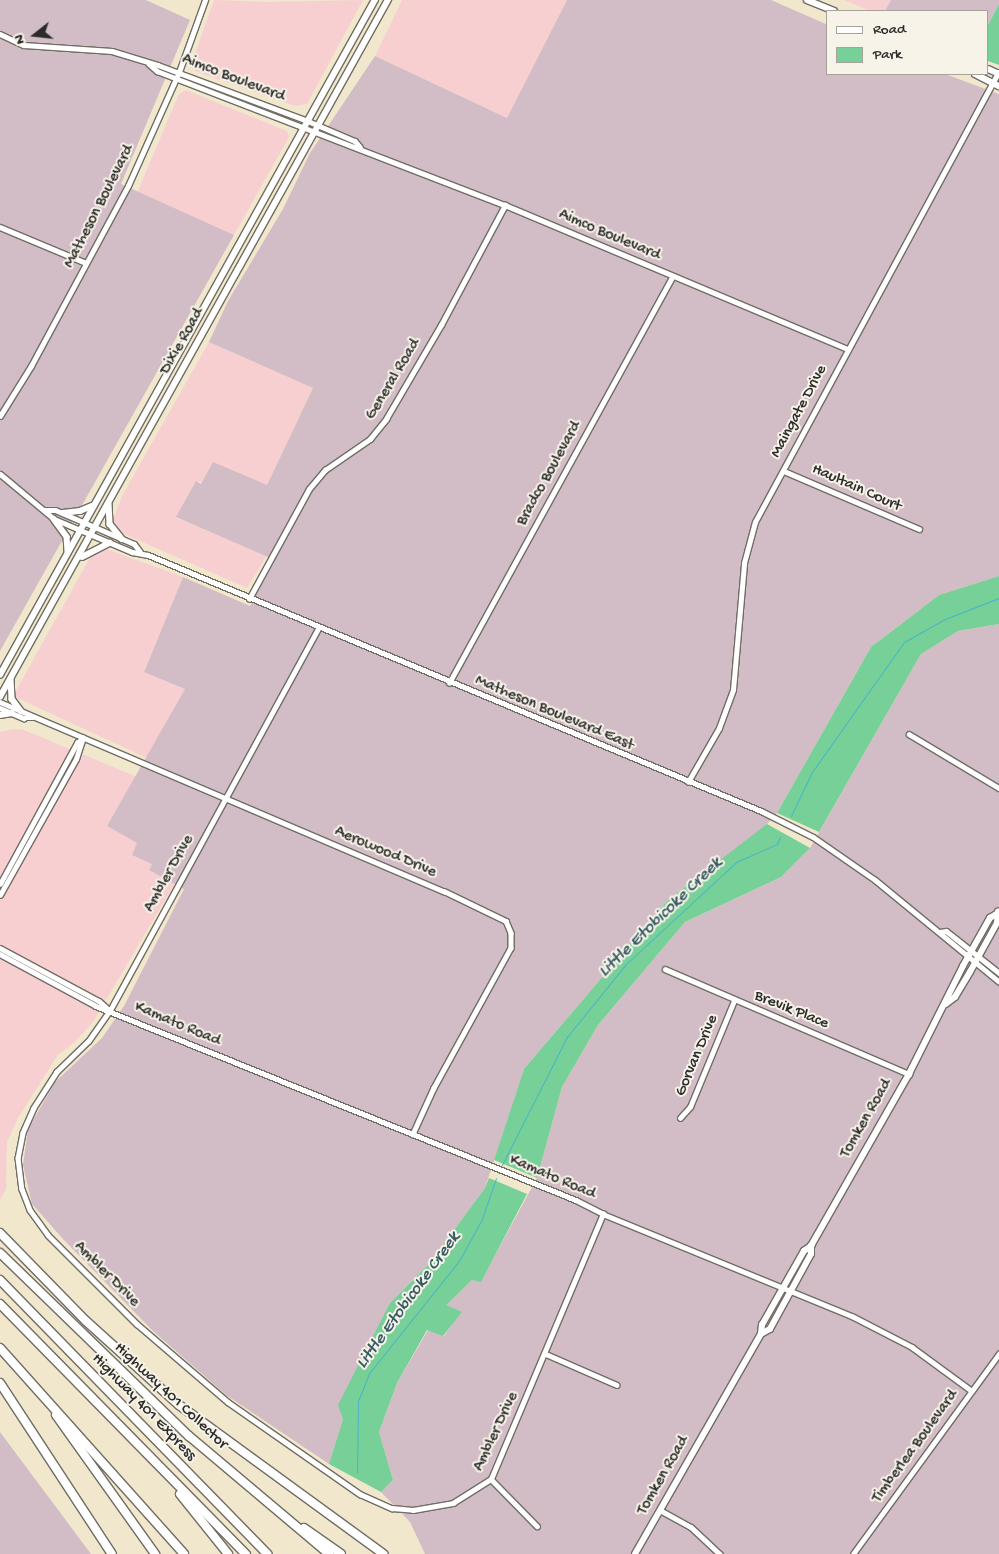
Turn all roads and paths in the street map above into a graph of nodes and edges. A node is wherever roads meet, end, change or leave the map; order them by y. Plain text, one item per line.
1 (205, 0) edge
2 (375, 0) edge
3 (388, 0) edge
4 (807, 0) edge
5 (832, 10) edge
6 (0, 34) edge
7 (351, 43) junction
8 (362, 48) junction
9 (150, 64) junction
10 (179, 72) junction
11 (999, 74) edge
12 (977, 75) edge
13 (176, 79) junction
14 (996, 84) edge
15 (308, 121) junction
16 (319, 125) junction
17 (304, 128) junction
18 (314, 133) junction
19 (360, 147) junction
20 (505, 205) junction
21 (0, 227) edge
22 (86, 263) junction
23 (672, 277) junction
24 (847, 349) junction
25 (0, 416) edge
26 (784, 471) junction
27 (0, 474) edge
28 (109, 504) junction
29 (94, 505) junction
30 (43, 510) junction
31 (63, 514) junction
32 (54, 519) junction
33 (84, 522) junction
34 (96, 527) junction
35 (919, 529) dead end
36 (80, 530) junction
37 (91, 535) junction
38 (122, 538) junction
39 (110, 543) junction
40 (68, 552) junction
41 (140, 552) junction
42 (80, 558) junction
43 (249, 599) junction
44 (319, 628) junction
45 (5, 665) junction
46 (0, 670) edge
47 (0, 675) edge
48 (11, 677) junction
49 (449, 683) junction
50 (0, 697) edge
51 (0, 702) edge
52 (0, 708) edge
53 (21, 711) junction
54 (12, 713) junction
55 (0, 715) edge
56 (32, 718) junction
57 (909, 734) dead end
58 (83, 738) junction
59 (688, 782) junction
60 (999, 788) edge
61 (226, 800) junction
62 (0, 884) edge
63 (0, 895) edge
64 (998, 912) edge
65 (940, 932) junction
66 (0, 948) edge
67 (971, 951) junction
68 (0, 954) edge
69 (979, 957) junction
70 (967, 958) junction
71 (975, 964) junction
72 (665, 969) dead end
73 (999, 973) edge
74 (999, 982) edge
75 (734, 1001) junction
76 (946, 1004) junction
77 (110, 1011) junction
78 (909, 1074) junction
79 (680, 1118) dead end
80 (413, 1134) junction
81 (603, 1214) junction
82 (0, 1233) edge
83 (811, 1246) junction
84 (0, 1253) edge
85 (0, 1280) edge
86 (783, 1288) junction
87 (791, 1291) junction
88 (0, 1304) edge
89 (761, 1334) junction
90 (0, 1348) edge
91 (546, 1354) junction
92 (999, 1354) edge
93 (0, 1383) edge
94 (617, 1385) dead end
95 (972, 1391) junction
96 (42, 1395) junction
97 (154, 1461) junction
98 (491, 1479) junction
99 (272, 1505) junction
100 (660, 1510) junction
101 (537, 1526) dead end
102 (112, 1554) edge
103 (155, 1554) edge
104 (184, 1554) edge
105 (228, 1554) edge
106 (246, 1554) edge
107 (267, 1554) edge
108 (329, 1554) edge
109 (341, 1554) edge
110 (383, 1554) edge
111 (635, 1554) edge
112 (720, 1554) edge
113 (853, 1554) edge

1 - 10 street, Matheson Boulevard
2 - 7 main road, Dixie Road
3 - 8 main road, Dixie Road
4 - 5 main road
6 - 9 street, Aimco Boulevard
7 - 8 main road
7 - 15 main road, Dixie Road
8 - 16 main road, Dixie Road
9 - 10 street, Aimco Boulevard
9 - 13 street, Aimco Boulevard
10 - 13 street, Matheson Boulevard
10 - 15 street, Aimco Boulevard
11 - 14 street, Maingate Drive
12 - 14 main road
13 - 17 street, Aimco Boulevard
13 - 22 street, Matheson Boulevard
14 - 24 street, Maingate Drive
15 - 16 street, Aimco Boulevard
15 - 17 main road, Dixie Road
16 - 18 main road, Dixie Road
16 - 19 street, Aimco Boulevard
17 - 18 street, Aimco Boulevard
17 - 29 main road, Dixie Road
18 - 19 street, Aimco Boulevard
18 - 28 main road, Dixie Road
19 - 20 street, Aimco Boulevard
20 - 23 street, Aimco Boulevard
20 - 43 street, General Road
21 - 22 street
22 - 25 street, Matheson Boulevard
23 - 24 street, Aimco Boulevard
23 - 49 street, Bradco Boulevard
24 - 26 street, Maingate Drive
26 - 35 street, Haultain Court
26 - 59 street, Maingate Drive
27 - 30 street, Matheson Boulevard East
28 - 34 main road, Dixie Road
28 - 38 main road
29 - 31 main road
29 - 33 main road, Dixie Road
30 - 31 street, Matheson Boulevard East
30 - 32 street, Matheson Boulevard East
31 - 33 street, Matheson Boulevard East
32 - 36 street, Matheson Boulevard East
32 - 40 main road
33 - 34 street, Matheson Boulevard East
33 - 36 main road, Dixie Road
34 - 37 main road, Dixie Road
34 - 38 street, Matheson Boulevard East
36 - 37 street, Matheson Boulevard East
36 - 40 main road, Dixie Road
37 - 39 street, Matheson Boulevard East
37 - 42 main road, Dixie Road
38 - 41 street, Matheson Boulevard East
39 - 41 street, Matheson Boulevard East
39 - 42 main road
40 - 45 main road, Dixie Road
41 - 43 street, Matheson Boulevard East
42 - 48 main road, Dixie Road
43 - 44 street, Matheson Boulevard East
44 - 49 street, Matheson Boulevard East
44 - 61 street, Ambler Drive
45 - 46 main road
45 - 47 main road, Dixie Road
48 - 50 main road, Dixie Road
48 - 53 main road
49 - 59 street, Matheson Boulevard East
51 - 53 street, Aerowood Drive
52 - 54 street, Aerowood Drive
53 - 56 street, Aerowood Drive
54 - 55 main road
54 - 56 street, Aerowood Drive
56 - 58 street, Aerowood Drive
57 - 60 street
58 - 61 street, Aerowood Drive
58 - 62 street
58 - 63 street
59 - 65 street, Matheson Boulevard East
61 - 77 street, Ambler Drive
61 - 80 street, Aerowood Drive
64 - 67 main road, Tomken Road
64 - 69 main road, Tomken Road
65 - 67 street, Matheson Boulevard East
65 - 70 street, Matheson Boulevard East
66 - 77 street
67 - 69 street, Matheson Boulevard East
67 - 70 main road, Tomken Road
68 - 77 street
69 - 71 main road, Tomken Road
69 - 73 street, Matheson Boulevard East
70 - 71 street, Matheson Boulevard East
70 - 76 main road, Tomken Road
71 - 74 street, Matheson Boulevard East
71 - 76 main road, Tomken Road
72 - 75 street, Brevik Place
75 - 78 street, Brevik Place
75 - 79 street, Gorvan Drive
76 - 78 main road, Tomken Road
77 - 80 street, Kamato Road
77 - 98 street, Ambler Drive
78 - 83 main road, Tomken Road
80 - 81 street, Kamato Road
81 - 86 street, Kamato Road
81 - 91 street, Ambler Drive
82 - 110 highway
83 - 86 main road, Tomken Road
83 - 87 main road, Tomken Road
84 - 99 highway, Highway 401 Collector
85 - 107 highway, Highway 401 Express
86 - 87 street, Kamato Road
86 - 89 main road, Tomken Road
87 - 89 main road, Tomken Road
87 - 95 street, Kamato Road
88 - 97 highway, Highway 401 Express
89 - 100 main road, Tomken Road
90 - 96 highway
91 - 94 street
91 - 98 street, Ambler Drive
92 - 95 street, Timberlea Boulevard
93 - 102 highway
95 - 113 street, Timberlea Boulevard
96 - 103 highway
96 - 104 highway
97 - 105 highway
97 - 106 highway, Highway 401 Express
98 - 101 street
99 - 108 highway, Highway 401 Collector
99 - 109 highway
100 - 111 main road, Tomken Road
100 - 112 street

